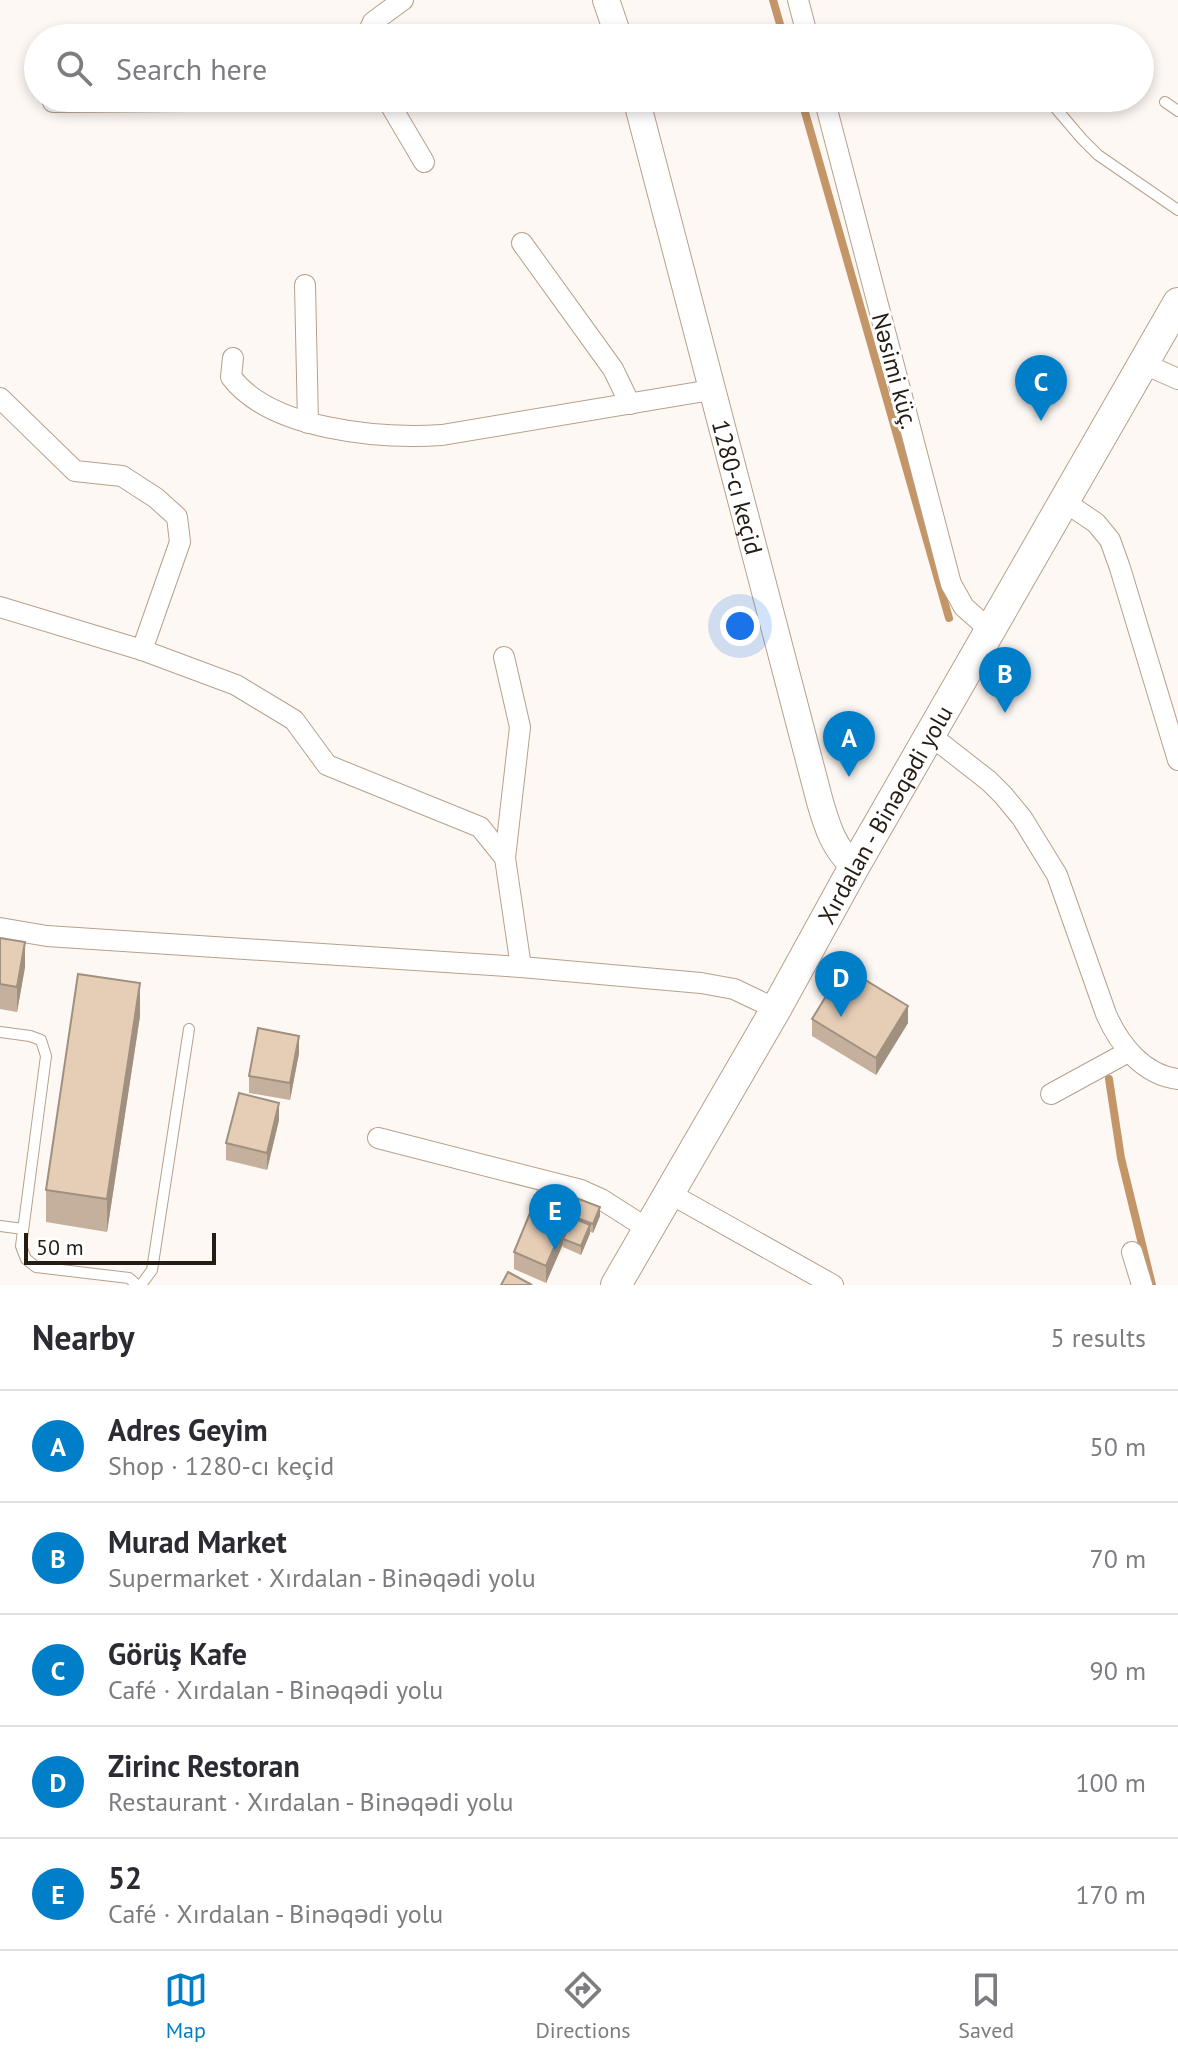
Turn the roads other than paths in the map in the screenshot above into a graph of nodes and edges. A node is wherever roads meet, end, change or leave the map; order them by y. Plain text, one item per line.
1 (403, 0) edge
2 (606, 0) edge
3 (798, 0) edge
4 (372, 24) edge
5 (614, 24) edge
6 (804, 24) edge
7 (1165, 102) dead end
8 (1178, 111) edge
9 (395, 112) edge
10 (640, 112) edge
11 (828, 112) edge
12 (1059, 112) edge
13 (424, 162) dead end
14 (1178, 210) edge
15 (522, 243) dead end
16 (305, 285) dead end
17 (1178, 303) edge
18 (233, 358) dead end
19 (1144, 364) junction
20 (1178, 379) edge
21 (711, 390) junction
22 (0, 398) edge
23 (630, 404) junction
24 (308, 423) junction
25 (1065, 502) junction
26 (0, 607) edge
27 (991, 631) junction
28 (142, 650) junction
29 (504, 657) dead end
30 (930, 735) junction
31 (1178, 760) edge
32 (505, 858) junction
33 (854, 867) junction
34 (0, 928) edge
35 (521, 967) junction
36 (776, 1009) junction
37 (189, 1029) dead end
38 (0, 1032) edge
39 (1128, 1052) junction
40 (1178, 1079) edge
41 (1051, 1094) dead end
42 (378, 1138) dead end
43 (669, 1193) junction
44 (0, 1226) edge
45 (23, 1229) junction
46 (648, 1229) junction
47 (1132, 1252) dead end
48 (139, 1285) edge
49 (616, 1285) edge
50 (833, 1285) edge
51 (1142, 1285) edge

1 - 4 street
2 - 5 street
3 - 6 street
7 - 8 lane
9 - 13 street
10 - 21 street, 1280-cı keçid
11 - 27 street, Nəsimi küç.
12 - 14 lane
15 - 23 street
16 - 24 street
17 - 19 main road, Xırdalan - Binəqədi yolu
18 - 24 street
19 - 20 street
19 - 25 main road, Xırdalan - Binəqədi yolu
21 - 23 street
21 - 33 street, 1280-cı keçid
22 - 28 street
23 - 24 street
25 - 27 main road, Xırdalan - Binəqədi yolu
25 - 31 street
26 - 28 street
27 - 30 main road, Xırdalan - Binəqədi yolu
28 - 32 street
29 - 32 street
30 - 33 main road, Xırdalan - Binəqədi yolu
30 - 39 street
32 - 35 street
33 - 36 main road, Xırdalan - Binəqədi yolu
34 - 35 street
35 - 36 street
36 - 43 main road, Xırdalan - Binəqədi yolu
37 - 48 lane
38 - 45 lane
39 - 40 street
39 - 41 street
42 - 46 street
43 - 46 main road, Xırdalan - Binəqədi yolu
43 - 50 street
44 - 45 lane
45 - 48 lane
46 - 49 main road, Xırdalan - Binəqədi yolu
47 - 51 street

